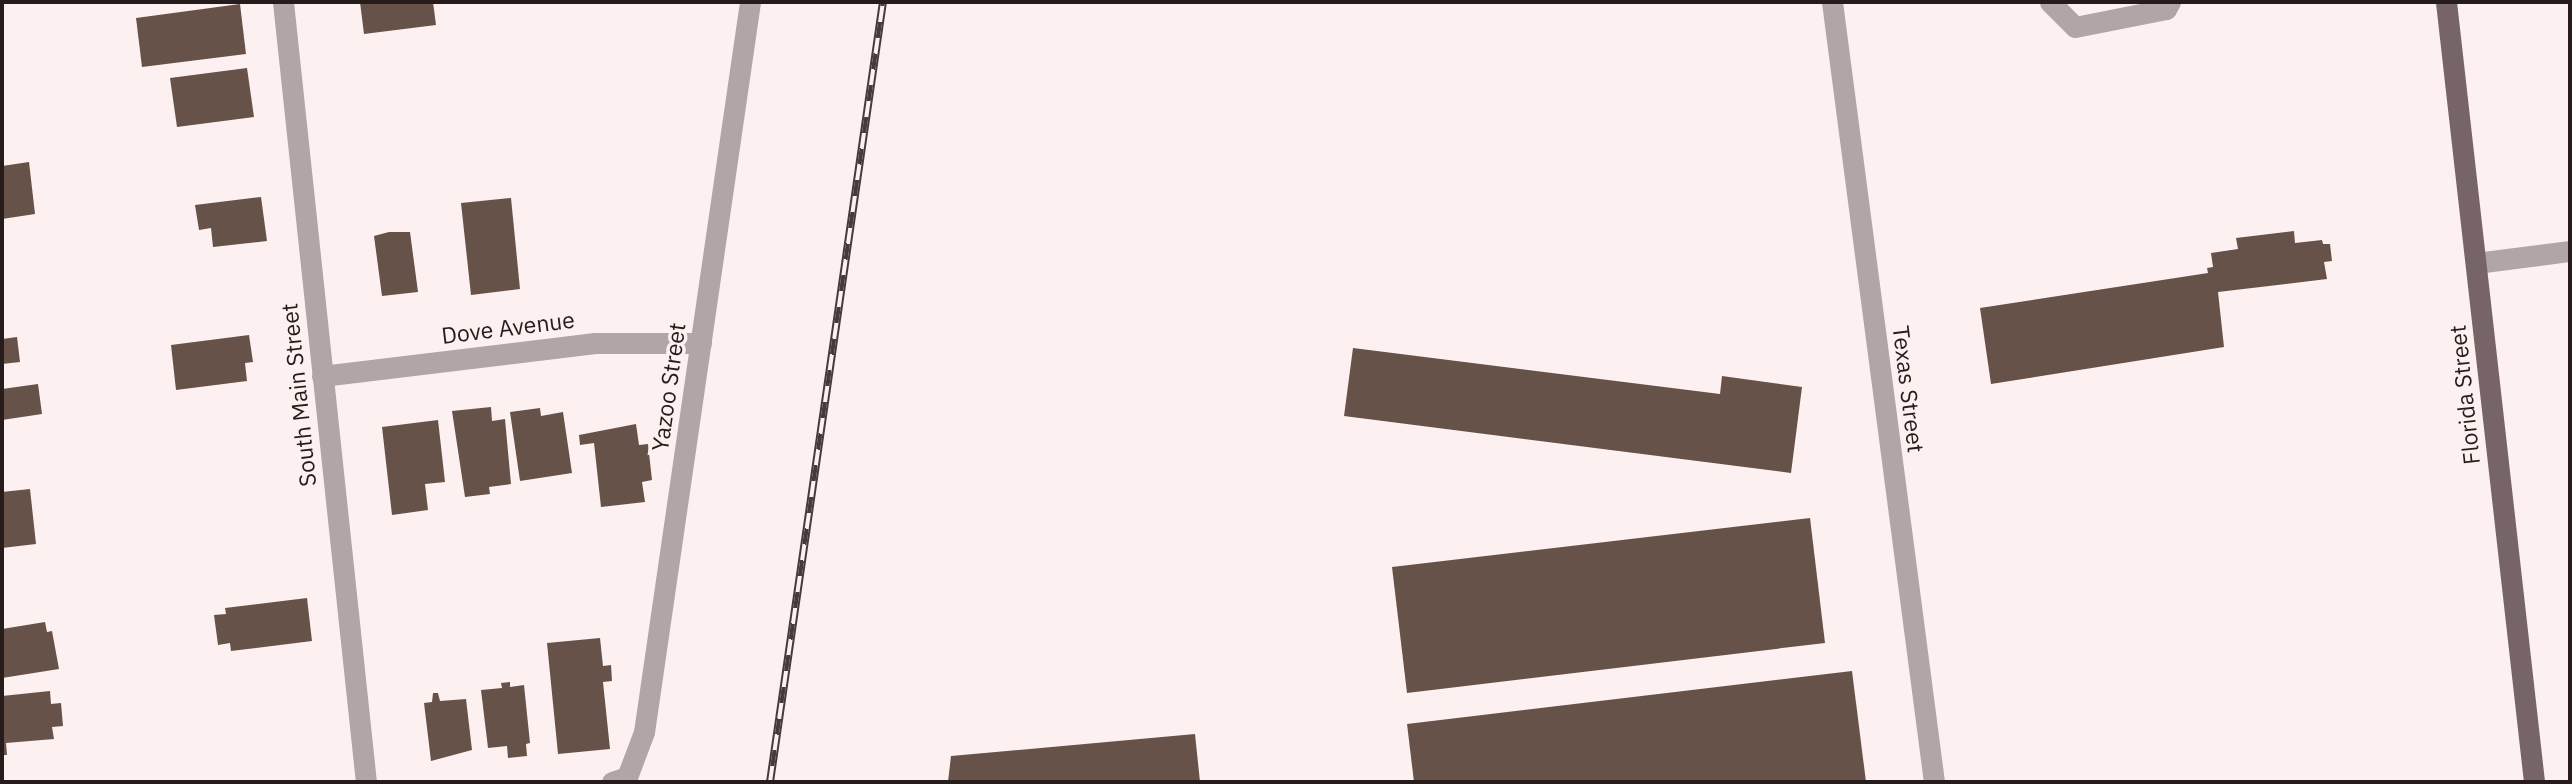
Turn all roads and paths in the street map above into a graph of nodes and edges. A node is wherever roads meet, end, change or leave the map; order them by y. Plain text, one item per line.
1 (283, 2) edge
2 (750, 2) edge
3 (1832, 2) edge
4 (2050, 2) edge
5 (2170, 2) edge
6 (2446, 2) edge
7 (2570, 251) edge
8 (2476, 263) junction
9 (701, 343) junction
10 (323, 376) junction
11 (620, 779) edge
12 (366, 782) edge
13 (1934, 782) edge
14 (2534, 782) edge

1 - 10 street, South Main Street
2 - 9 street, Yazoo Street
3 - 13 street, Texas Street
4 - 5 street
6 - 8 main road, Florida Street
7 - 8 street
8 - 14 main road, Florida Street
9 - 10 street, Dove Avenue
9 - 11 street, Yazoo Street
10 - 12 street, South Main Street

